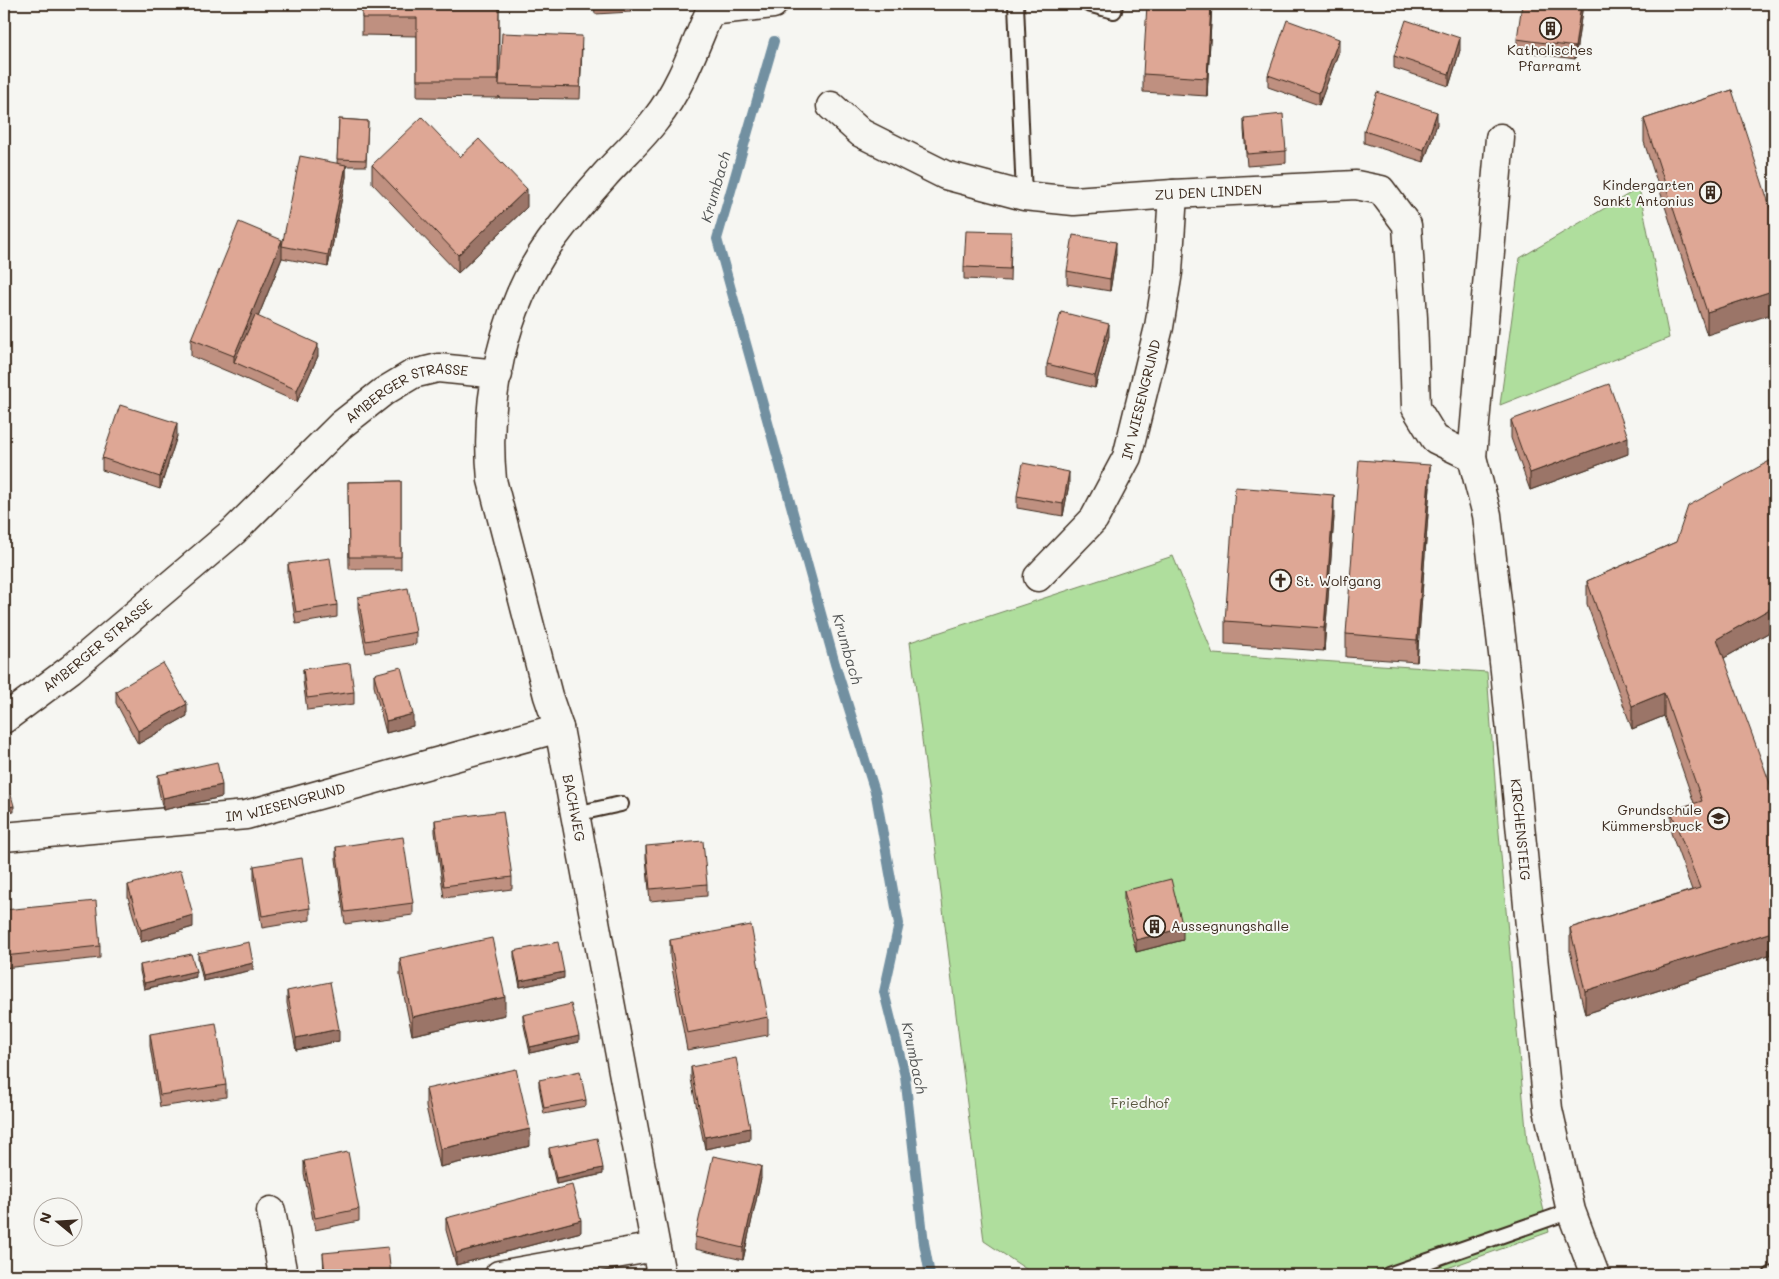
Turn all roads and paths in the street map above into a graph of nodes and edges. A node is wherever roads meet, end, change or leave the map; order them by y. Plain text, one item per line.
1 (773, 4) edge
2 (1016, 4) edge
3 (1088, 4) edge
4 (1115, 4) edge
5 (710, 7) edge
6 (831, 106) dead end
7 (1500, 138) dead end
8 (1173, 194) junction
9 (1024, 196) junction
10 (498, 374) junction
11 (1472, 457) junction
12 (1038, 577) dead end
13 (4, 719) edge
14 (559, 728) junction
15 (621, 804) dead end
16 (575, 814) junction
17 (4, 837) edge
18 (1571, 1210) junction
19 (271, 1211) dead end
20 (656, 1247) junction
21 (1775, 1273) edge
22 (283, 1275) edge
23 (499, 1275) edge
24 (661, 1275) edge
25 (1388, 1275) edge
26 (1596, 1275) edge
27 (1771, 1275) edge

1 - 5 street
2 - 9 lane
3 - 4 lane
5 - 10 street
6 - 9 street, ZU DEN LINDEN
7 - 11 street
8 - 9 street, ZU DEN LINDEN
8 - 11 street, ZU DEN LINDEN
8 - 12 street, IM WIESENGRUND
10 - 13 street, AMBERGER STRASSE
10 - 14 street, BACHWEG
11 - 18 street, KIRCHENSTEIG
14 - 16 street, BACHWEG
14 - 17 street, IM WIESENGRUND
15 - 16 lane
16 - 20 street, BACHWEG
18 - 25 lane
18 - 26 street, KIRCHENSTEIG
19 - 22 street
20 - 23 street
20 - 24 street, BACHWEG
21 - 27 lane

